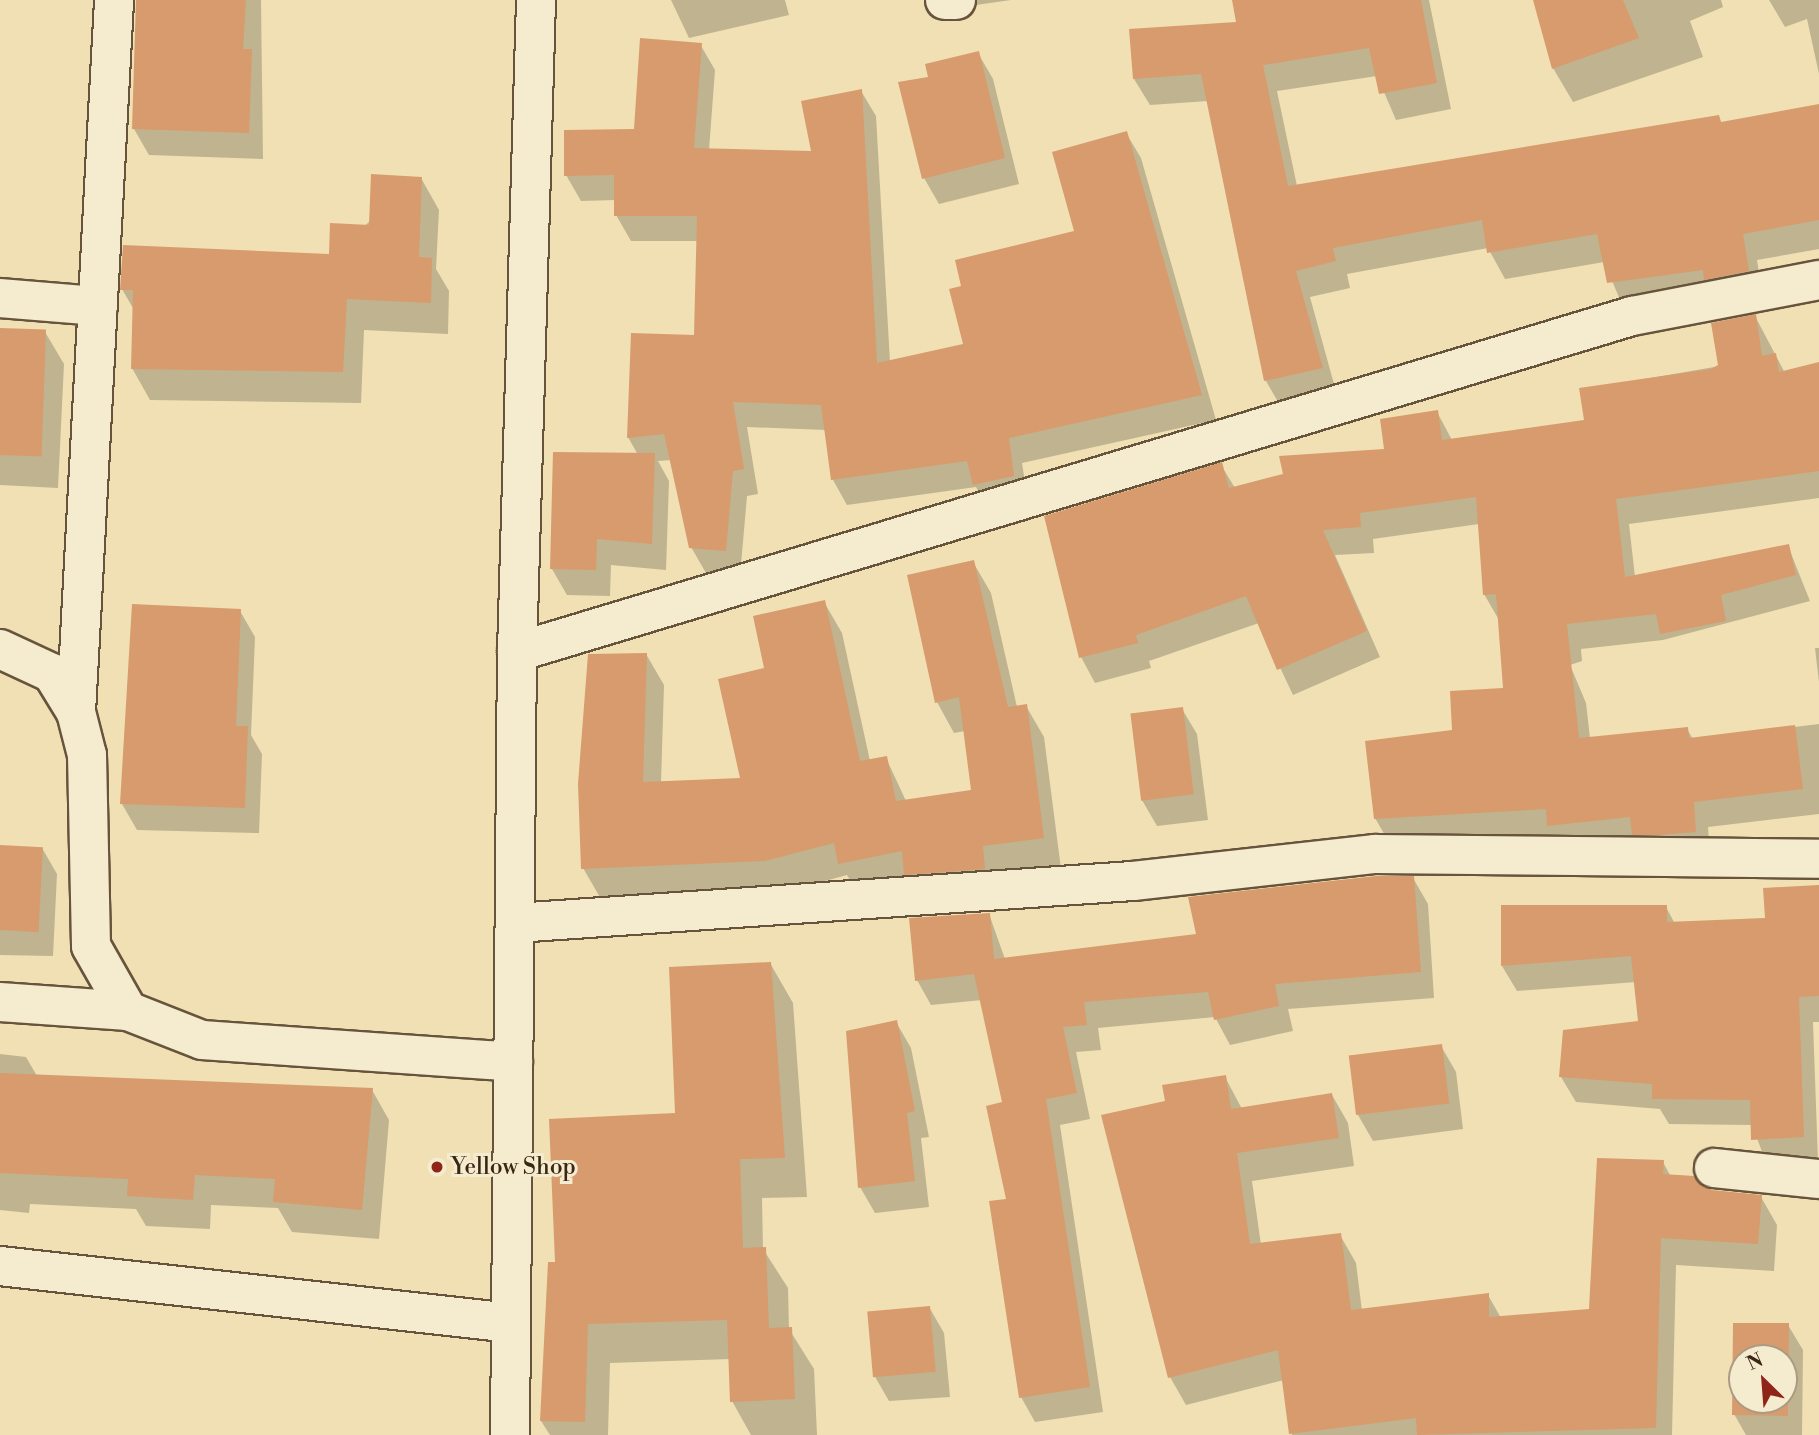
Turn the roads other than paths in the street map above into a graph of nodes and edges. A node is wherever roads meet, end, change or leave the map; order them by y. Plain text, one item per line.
1 (114, 0) edge
2 (536, 0) edge
3 (945, 0) edge
4 (956, 0) edge
5 (1819, 280) edge
6 (0, 298) edge
7 (98, 306) junction
8 (0, 649) edge
9 (517, 652) junction
10 (76, 712) junction
11 (1819, 859) edge
12 (515, 923) junction
13 (0, 1002) edge
14 (128, 1011) junction
15 (513, 1062) junction
16 (1714, 1168) dead end
17 (1819, 1179) edge
18 (0, 1266) edge
19 (511, 1324) junction
20 (510, 1435) edge

1 - 7 street
2 - 9 street
3 - 4 street
5 - 9 street
6 - 7 street
7 - 10 street
8 - 10 street
9 - 12 street
10 - 14 street
11 - 12 street
12 - 15 street
13 - 14 street
14 - 15 street
15 - 19 street
16 - 17 street
18 - 19 street
19 - 20 street

